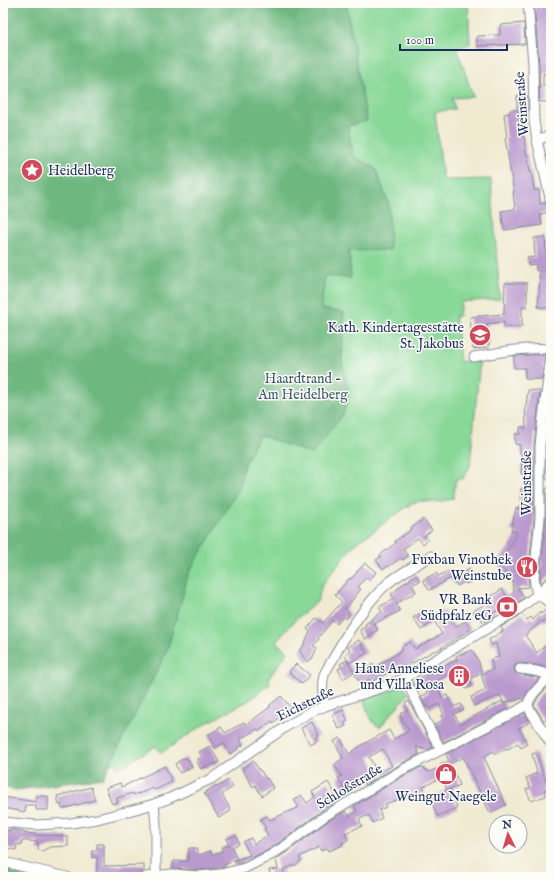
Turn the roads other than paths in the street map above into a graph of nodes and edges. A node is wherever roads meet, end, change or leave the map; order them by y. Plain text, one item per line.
1 (528, 3) edge
2 (551, 135) edge
3 (537, 140) junction
4 (551, 202) edge
5 (551, 350) edge
6 (551, 355) edge
7 (474, 357) dead end
8 (431, 556) dead end
9 (551, 581) edge
10 (538, 594) junction
11 (551, 604) edge
12 (520, 669) dead end
13 (551, 676) edge
14 (405, 678) junction
15 (528, 704) junction
16 (325, 706) junction
17 (551, 744) edge
18 (441, 750) junction
19 (154, 804) junction
20 (3, 822) edge
21 (3, 862) edge
22 (156, 875) junction
23 (67, 877) edge
24 (146, 877) edge

1 - 3 street, Weinstraße
2 - 3 street
3 - 4 street, Weinstraße
5 - 7 street
6 - 10 street, Weinstraße
8 - 16 street
9 - 10 street, Eichstraße
10 - 11 street
10 - 14 street, Eichstraße
12 - 13 street, Schloßstraße
13 - 15 street, Schloßstraße
14 - 16 street, Eichstraße
14 - 18 street
15 - 17 street
15 - 18 street, Schloßstraße
16 - 19 street, Eichstraße
18 - 22 street, Schloßstraße
19 - 20 street, Eichstraße
19 - 22 street
21 - 23 street
22 - 24 street, Schloßstraße

